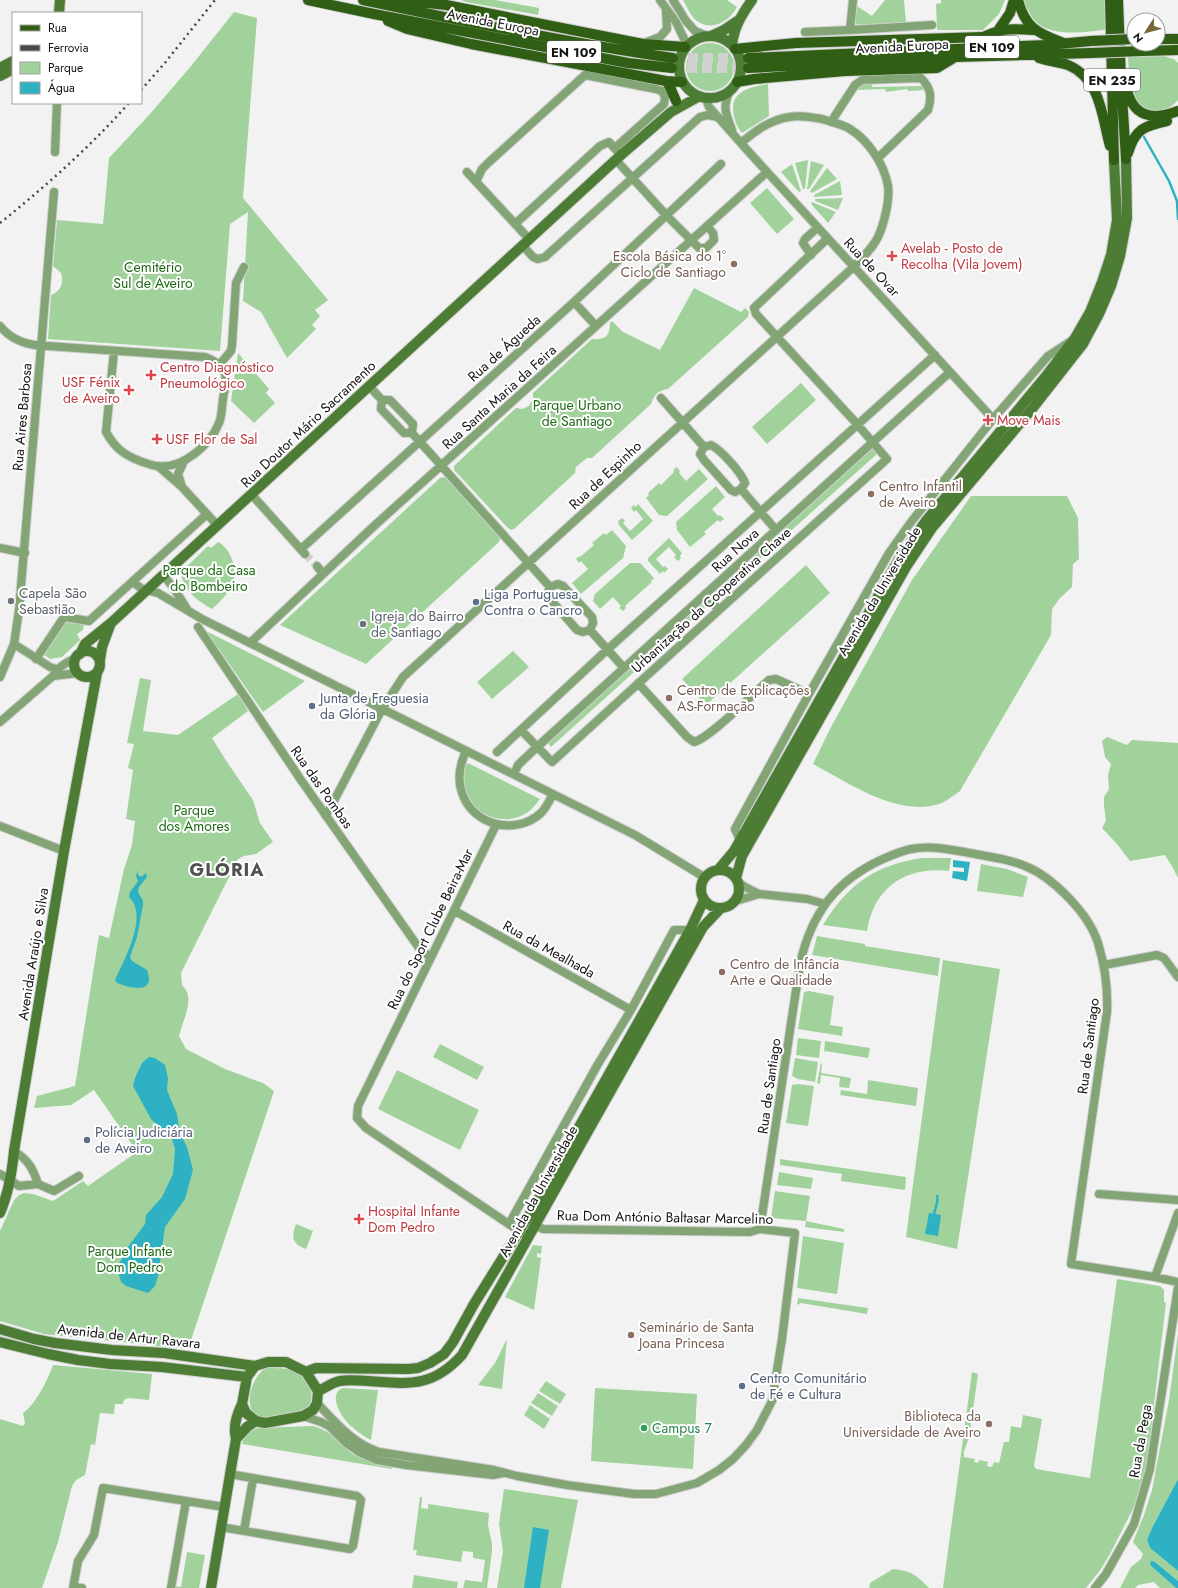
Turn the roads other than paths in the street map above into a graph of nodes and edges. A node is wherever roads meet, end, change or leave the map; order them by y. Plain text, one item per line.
1 (60, 0) edge
2 (66, 0) edge
3 (308, 0) edge
4 (363, 0) edge
5 (433, 0) edge
6 (660, 0) edge
7 (673, 0) edge
8 (752, 0) edge
9 (853, 0) edge
10 (1014, 0) edge
11 (1018, 0) edge
12 (1110, 0) edge
13 (1118, 0) edge
14 (380, 4) junction
15 (447, 5) junction
16 (666, 10) junction
17 (59, 12) edge
18 (65, 12) edge
19 (374, 14) junction
20 (739, 20) junction
21 (932, 25) dead end
22 (1000, 29) junction
23 (850, 30) junction
24 (1034, 30) junction
25 (805, 32) dead end
26 (709, 36) junction
27 (982, 37) junction
28 (1126, 39) edge
29 (1166, 39) edge
30 (1178, 39) edge
31 (1063, 42) junction
32 (643, 44) junction
33 (686, 46) junction
34 (733, 47) junction
35 (920, 50) junction
36 (1166, 50) edge
37 (1178, 50) edge
38 (1126, 51) edge
39 (1166, 52) edge
40 (1030, 56) junction
41 (955, 57) junction
42 (1178, 57) edge
43 (748, 58) tunnel mouth
44 (1121, 61) junction
45 (12, 62) edge
46 (0, 68) edge
47 (748, 68) tunnel mouth
48 (12, 70) edge
49 (0, 76) edge
50 (666, 81) junction
51 (737, 82) junction
52 (683, 83) junction
53 (730, 91) junction
54 (702, 98) junction
55 (676, 101) junction
56 (57, 104) edge
57 (1178, 106) edge
58 (1178, 110) edge
59 (671, 112) junction
60 (1167, 115) junction
61 (1178, 116) edge
62 (718, 117) junction
63 (831, 122) junction
64 (733, 133) junction
65 (741, 143) junction
66 (55, 152) dead end
67 (617, 154) junction
68 (878, 158) junction
69 (1126, 159) junction
70 (1114, 160) junction
71 (721, 164) dead end
72 (467, 172) dead end
73 (767, 172) junction
74 (632, 178) junction
75 (476, 182) junction
76 (54, 192) dead end
77 (667, 216) junction
78 (515, 224) junction
79 (708, 226) junction
80 (817, 228) junction
81 (827, 239) junction
82 (691, 241) junction
83 (527, 243) junction
84 (811, 255) junction
85 (244, 267) dead end
86 (854, 267) junction
87 (574, 302) junction
88 (0, 326) edge
89 (596, 326) junction
90 (777, 337) junction
91 (1075, 338) junction
92 (41, 346) junction
93 (114, 351) junction
94 (935, 355) junction
95 (219, 365) junction
96 (950, 372) junction
97 (370, 386) junction
98 (661, 398) dead end
99 (382, 400) junction
100 (993, 419) junction
101 (682, 422) junction
102 (857, 424) junction
103 (412, 433) junction
104 (420, 441) junction
105 (872, 442) junction
106 (704, 447) junction
107 (184, 461) junction
108 (442, 466) junction
109 (159, 467) junction
110 (182, 487) junction
111 (741, 489) junction
112 (252, 495) junction
113 (761, 512) junction
114 (207, 514) junction
115 (218, 526) junction
116 (776, 530) junction
117 (0, 548) edge
118 (24, 553) junction
119 (529, 562) junction
120 (317, 566) tunnel mouth
121 (323, 574) junction
122 (163, 575) junction
123 (133, 582) junction
124 (550, 587) junction
125 (147, 590) junction
126 (705, 594) junction
127 (187, 610) junction
128 (719, 610) junction
129 (112, 623) junction
130 (198, 627) dead end
131 (590, 630) junction
132 (250, 643) junction
133 (14, 644) junction
134 (608, 650) junction
135 (78, 656) junction
136 (36, 659) junction
137 (100, 660) junction
138 (624, 668) junction
139 (54, 672) junction
140 (97, 673) junction
141 (80, 675) junction
142 (0, 676) edge
143 (638, 683) junction
144 (809, 694) junction
145 (91, 700) junction
146 (382, 709) junction
147 (0, 722) edge
148 (521, 730) junction
149 (537, 747) junction
150 (466, 751) junction
151 (497, 752) dead end
152 (514, 774) junction
153 (553, 794) junction
154 (326, 816) junction
155 (496, 825) junction
156 (0, 826) edge
157 (740, 840) junction
158 (64, 851) junction
159 (718, 870) junction
160 (704, 877) junction
161 (737, 880) junction
162 (759, 894) junction
163 (704, 900) junction
164 (736, 901) junction
165 (824, 904) junction
166 (720, 909) junction
167 (455, 911) junction
168 (690, 930) junction
169 (430, 957) junction
170 (1104, 965) junction
171 (1178, 976) edge
172 (631, 1010) junction
173 (14, 1151) junction
174 (0, 1174) edge
175 (79, 1176) dead end
176 (11, 1180) junction
177 (38, 1184) junction
178 (1099, 1194) dead end
179 (1178, 1200) edge
180 (0, 1213) edge
181 (1178, 1213) edge
182 (509, 1224) junction
183 (534, 1225) junction
184 (760, 1229) junction
185 (524, 1234) junction
186 (1155, 1277) junction
187 (1178, 1282) edge
188 (1178, 1287) edge
189 (0, 1329) edge
190 (0, 1342) edge
191 (256, 1366) junction
192 (306, 1372) junction
193 (247, 1378) junction
194 (318, 1391) junction
195 (317, 1403) junction
196 (242, 1404) junction
197 (303, 1416) junction
198 (256, 1421) junction
199 (236, 1439) junction
200 (503, 1473) junction
201 (229, 1474) junction
202 (253, 1479) junction
203 (186, 1501) junction
204 (224, 1507) junction
205 (221, 1527) junction
206 (244, 1531) junction
207 (73, 1587) edge
208 (82, 1588) edge
209 (171, 1588) edge
210 (211, 1588) edge
211 (1095, 1588) edge

1 - 17 main road
2 - 18 main road
3 - 19 main road, Avenida Europa / EN 109
4 - 14 main road, Avenida Europa / EN 109
5 - 15 street
6 - 16 street
7 - 26 street
8 - 20 main road
9 - 23 street
10 - 22 main road
11 - 24 main road
12 - 70 main road, EN 235
13 - 44 main road, EN 235
14 - 15 main road
14 - 19 main road, Avenida Europa / EN 109
15 - 32 main road
16 - 32 street
16 - 33 street
19 - 50 main road
20 - 26 main road
20 - 34 main road
21 - 23 street
22 - 24 main road
22 - 27 main road
23 - 25 street
24 - 31 main road
26 - 33 main road
26 - 34 main road
27 - 34 main road
27 - 35 main road
28 - 31 main road, Avenida Europa / EN 109, bridge
29 - 30 main road
31 - 35 main road, Avenida Europa / EN 109
32 - 33 main road
33 - 52 main road
34 - 51 main road
35 - 43 main road, Avenida Europa / EN 109
36 - 37 main road, Avenida Europa / EN 109
38 - 40 main road, Avenida Europa / EN 109, bridge
39 - 42 main road
40 - 41 main road, Avenida Europa / EN 109
40 - 70 main road
41 - 47 main road, Avenida Europa / EN 109
41 - 51 main road
44 - 60 main road
44 - 69 main road, EN 235
45 - 46 main road
48 - 49 main road
50 - 52 main road
50 - 55 main road
51 - 53 main road
52 - 54 main road
52 - 55 main road, Rua Doutor Mário Sacramento
53 - 54 main road
53 - 64 street, Rua de Ovar
54 - 59 main road, Rua Doutor Mário Sacramento
54 - 62 street, Rua de Ovar
55 - 59 main road, Rua Doutor Mário Sacramento
56 - 66 street
57 - 60 main road
58 - 60 main road
59 - 67 main road, Rua Doutor Mário Sacramento
61 - 69 main road
62 - 64 street, Rua de Ovar
62 - 74 street
63 - 65 street
63 - 68 street
63 - 68 street
64 - 65 street, Rua de Ovar
65 - 73 street, Rua de Ovar
67 - 74 street
67 - 75 street, Rua Doutor Mário Sacramento
67 - 78 street
67 - 83 main road, Rua Doutor Mário Sacramento
68 - 86 street, Rua de Espinho
69 - 161 main road, Avenida da Universidade / EN 235
70 - 91 main road, Avenida da Universidade / EN 235
71 - 77 street, Rua de Águeda
72 - 75 street
73 - 79 street, Rua Santa Maria da Feira
73 - 80 street, Rua de Ovar
74 - 77 street
74 - 83 street
75 - 78 street
76 - 92 street, Rua Aires Barbosa
77 - 82 street
77 - 87 street, Rua de Águeda
78 - 83 street
79 - 82 street, Rua Santa Maria da Feira
79 - 82 street
80 - 81 street, Rua de Ovar
80 - 84 street
81 - 84 street
81 - 86 street, Rua de Ovar
82 - 89 street, Rua Santa Maria da Feira
83 - 97 main road, Rua Doutor Mário Sacramento
84 - 90 street
85 - 95 street
86 - 90 street, Rua de Espinho
86 - 94 street, Rua de Ovar
87 - 89 street
87 - 104 street, Rua de Águeda
88 - 92 street
89 - 108 street, Rua Santa Maria da Feira
90 - 101 street, Rua de Espinho
90 - 102 street
91 - 100 street, Avenida da Universidade
91 - 157 main road, Avenida da Universidade / EN 235
92 - 93 street
92 - 118 street, Rua Aires Barbosa
93 - 95 street
93 - 109 street
94 - 96 street, Rua de Ovar
94 - 102 street, Rua Nova
95 - 107 street
96 - 100 street, Rua de Ovar
96 - 105 street, Rua Nova
97 - 99 street
97 - 112 main road, Rua Doutor Mário Sacramento
98 - 101 street
99 - 103 street
99 - 103 street
100 - 144 street, Avenida da Universidade
101 - 106 street
101 - 119 street, Rua de Espinho
102 - 105 street
102 - 113 street, Rua Nova
103 - 104 street
104 - 108 street
104 - 112 street, Rua de Águeda
105 - 116 street, Rua Nova
105 - 128 street, Urbanização da Cooperativa Chave
106 - 111 street
106 - 111 street
107 - 109 street
107 - 110 street
108 - 119 street
108 - 121 street, Rua Santa Maria da Feira
109 - 110 street
110 - 114 street
111 - 113 street
112 - 115 main road, Rua Doutor Mário Sacramento
113 - 116 street
113 - 134 street, Rua Nova
114 - 115 street
114 - 123 street
115 - 122 main road, Rua Doutor Mário Sacramento
116 - 126 street, Rua Nova
117 - 118 street
118 - 133 street, Rua Aires Barbosa
119 - 124 street
119 - 146 street, Rua de Espinho
120 - 121 street
121 - 132 street, Rua Santa Maria da Feira
122 - 125 main road, Rua Doutor Mário Sacramento
122 - 127 street
123 - 125 street
123 - 136 street
124 - 131 street
124 - 131 street
125 - 127 street
125 - 129 main road, Rua Doutor Mário Sacramento
126 - 128 street
126 - 138 street, Rua Nova
127 - 132 street
128 - 143 street, Urbanização da Cooperativa Chave
129 - 135 main road, Rua Doutor Mário Sacramento
129 - 137 main road, Rua Doutor Mário Sacramento
130 - 154 street, Rua das Pombas
131 - 134 street
132 - 146 street
133 - 136 street
133 - 142 street, Rua Aires Barbosa
134 - 138 street
134 - 148 street, Rua Nova
135 - 137 main road
135 - 139 street
135 - 141 main road
136 - 139 street
137 - 140 main road
138 - 149 street, Rua Nova
139 - 141 street
139 - 147 street
140 - 141 main road
140 - 145 main road, Avenida Araújo e Silva
141 - 145 main road
143 - 144 street
143 - 149 street, Urbanização da Cooperativa Chave
144 - 157 street, Avenida da Universidade
145 - 158 main road, Avenida Araújo e Silva
146 - 150 street
146 - 154 street, Rua de Espinho
148 - 149 street
148 - 151 street, Rua Nova
149 - 152 street, Rua Nova
150 - 152 street
150 - 155 street
152 - 153 street
153 - 155 street
153 - 160 street
154 - 169 street, Rua das Pombas
155 - 167 street, Rua do Sport Clube Beira-Mar
156 - 158 street
157 - 159 main road, Avenida da Universidade / EN 235
158 - 173 main road, Avenida Araújo e Silva
159 - 160 main road
159 - 161 main road
160 - 163 main road
161 - 162 street
161 - 164 main road
162 - 164 street
162 - 165 street
163 - 166 main road
163 - 168 main road, Avenida da Universidade
164 - 166 main road
165 - 170 street, Rua de Santiago
165 - 184 street, Rua de Santiago
166 - 183 main road, Avenida da Universidade
167 - 169 street, Rua do Sport Clube Beira-Mar
167 - 172 street, Rua da Mealhada
168 - 172 street, Avenida da Universidade
168 - 185 main road, Avenida da Universidade
169 - 182 street, Rua do Sport Clube Beira-Mar
170 - 171 street
170 - 186 street, Rua de Santiago
172 - 182 street, Avenida da Universidade
173 - 176 main road, Avenida Araújo e Silva
173 - 177 street
174 - 176 street
175 - 177 street
176 - 177 street
176 - 180 main road, Avenida Araújo e Silva
178 - 179 street
181 - 186 street
182 - 185 street, Rua do Sport Clube Beira-Mar
183 - 184 street, Rua Dom António Baltasar Marcelino
183 - 185 main road, Avenida da Universidade
184 - 200 street, Rua Dom António Baltasar Marcelino
185 - 192 main road, Avenida da Universidade
185 - 194 main road, Avenida da Universidade
186 - 187 street
188 - 211 street, Rua da Pega
189 - 191 main road, Avenida de Artur Ravara
190 - 193 main road, Avenida de Artur Ravara
191 - 192 main road
191 - 193 main road
192 - 194 main road
193 - 196 main road
194 - 195 main road
195 - 197 main road
195 - 200 street
196 - 198 main road
196 - 199 main road
197 - 198 main road
197 - 200 street
198 - 199 main road
199 - 201 main road
201 - 202 street
201 - 204 main road
202 - 206 street
202 - 206 street
203 - 204 street
203 - 207 street
203 - 209 street
204 - 205 main road
205 - 206 street
205 - 210 main road
207 - 208 street

